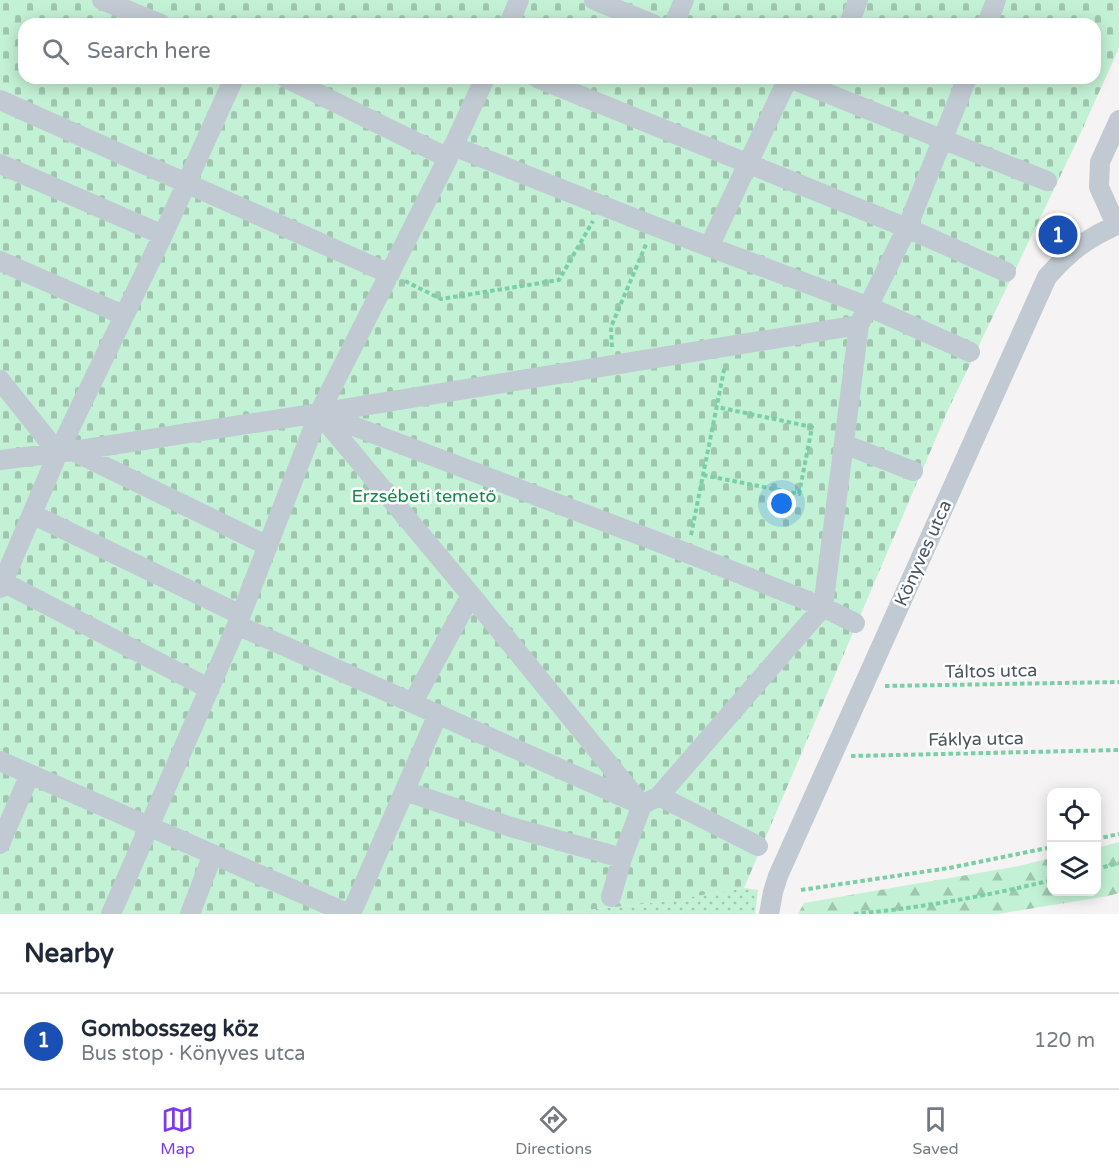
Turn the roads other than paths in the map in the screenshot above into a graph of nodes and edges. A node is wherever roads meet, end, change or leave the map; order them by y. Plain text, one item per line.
1 (102, 0) edge
2 (519, 0) edge
3 (594, 0) edge
4 (684, 0) edge
5 (858, 0) edge
6 (996, 0) edge
7 (146, 18) edge
8 (512, 18) edge
9 (638, 18) edge
10 (676, 18) edge
11 (851, 18) edge
12 (989, 18) edge
13 (231, 84) edge
14 (299, 84) edge
15 (482, 84) edge
16 (552, 84) edge
17 (785, 84) edge
18 (965, 84) edge
19 (825, 85) edge
20 (0, 100) edge
21 (1119, 120) edge
22 (943, 140) junction
23 (450, 152) junction
24 (0, 164) edge
25 (749, 164) junction
26 (1047, 181) dead end
27 (185, 183) junction
28 (1117, 225) edge
29 (907, 228) junction
30 (163, 235) junction
31 (709, 247) junction
32 (0, 261) edge
33 (1006, 272) dead end
34 (390, 274) junction
35 (867, 306) junction
36 (123, 315) junction
37 (859, 325) junction
38 (970, 352) dead end
39 (0, 380) edge
40 (319, 413) junction
41 (844, 444) junction
42 (66, 452) junction
43 (0, 460) edge
44 (913, 471) dead end
45 (32, 513) junction
46 (268, 546) junction
47 (1, 584) edge
48 (471, 595) junction
49 (823, 607) junction
50 (239, 620) junction
51 (855, 623) dead end
52 (210, 688) junction
53 (413, 702) junction
54 (438, 714) junction
55 (0, 761) edge
56 (30, 774) junction
57 (405, 791) junction
58 (651, 801) junction
59 (149, 826) junction
60 (0, 844) edge
61 (758, 846) dead end
62 (213, 854) junction
63 (622, 858) junction
64 (611, 897) dead end
65 (111, 914) edge
66 (190, 914) edge
67 (350, 914) edge
68 (769, 914) edge

1 - 7 street
2 - 8 street
3 - 9 street
4 - 10 street
5 - 11 street
6 - 12 street
13 - 27 street
14 - 23 street
15 - 23 street
16 - 25 street
17 - 25 street
18 - 22 street
19 - 22 street
20 - 27 street
21 - 28 street
22 - 26 street
22 - 29 street
23 - 31 street
23 - 34 street
24 - 30 street
25 - 29 street
25 - 31 street
27 - 30 street
27 - 34 street
28 - 68 street, Könyves utca
29 - 33 street
29 - 35 street
30 - 36 street
31 - 35 street
32 - 36 street
34 - 40 street
35 - 37 street
35 - 38 street
36 - 42 street
37 - 40 street
37 - 41 street
39 - 42 street
40 - 42 street
40 - 46 street
40 - 48 street
40 - 49 street
41 - 44 street
41 - 49 street
42 - 43 street
42 - 45 street
42 - 46 street
45 - 47 street
45 - 50 street
46 - 50 street
47 - 52 street
48 - 53 street
48 - 58 street
49 - 51 street
49 - 58 street
50 - 52 street
50 - 53 street
52 - 59 street
53 - 54 street
54 - 57 street
54 - 58 street
55 - 56 street
56 - 59 street
56 - 60 street
57 - 63 street
57 - 67 street
58 - 61 street
58 - 63 street
59 - 62 street
59 - 65 street
62 - 66 street
62 - 67 street
63 - 64 street

